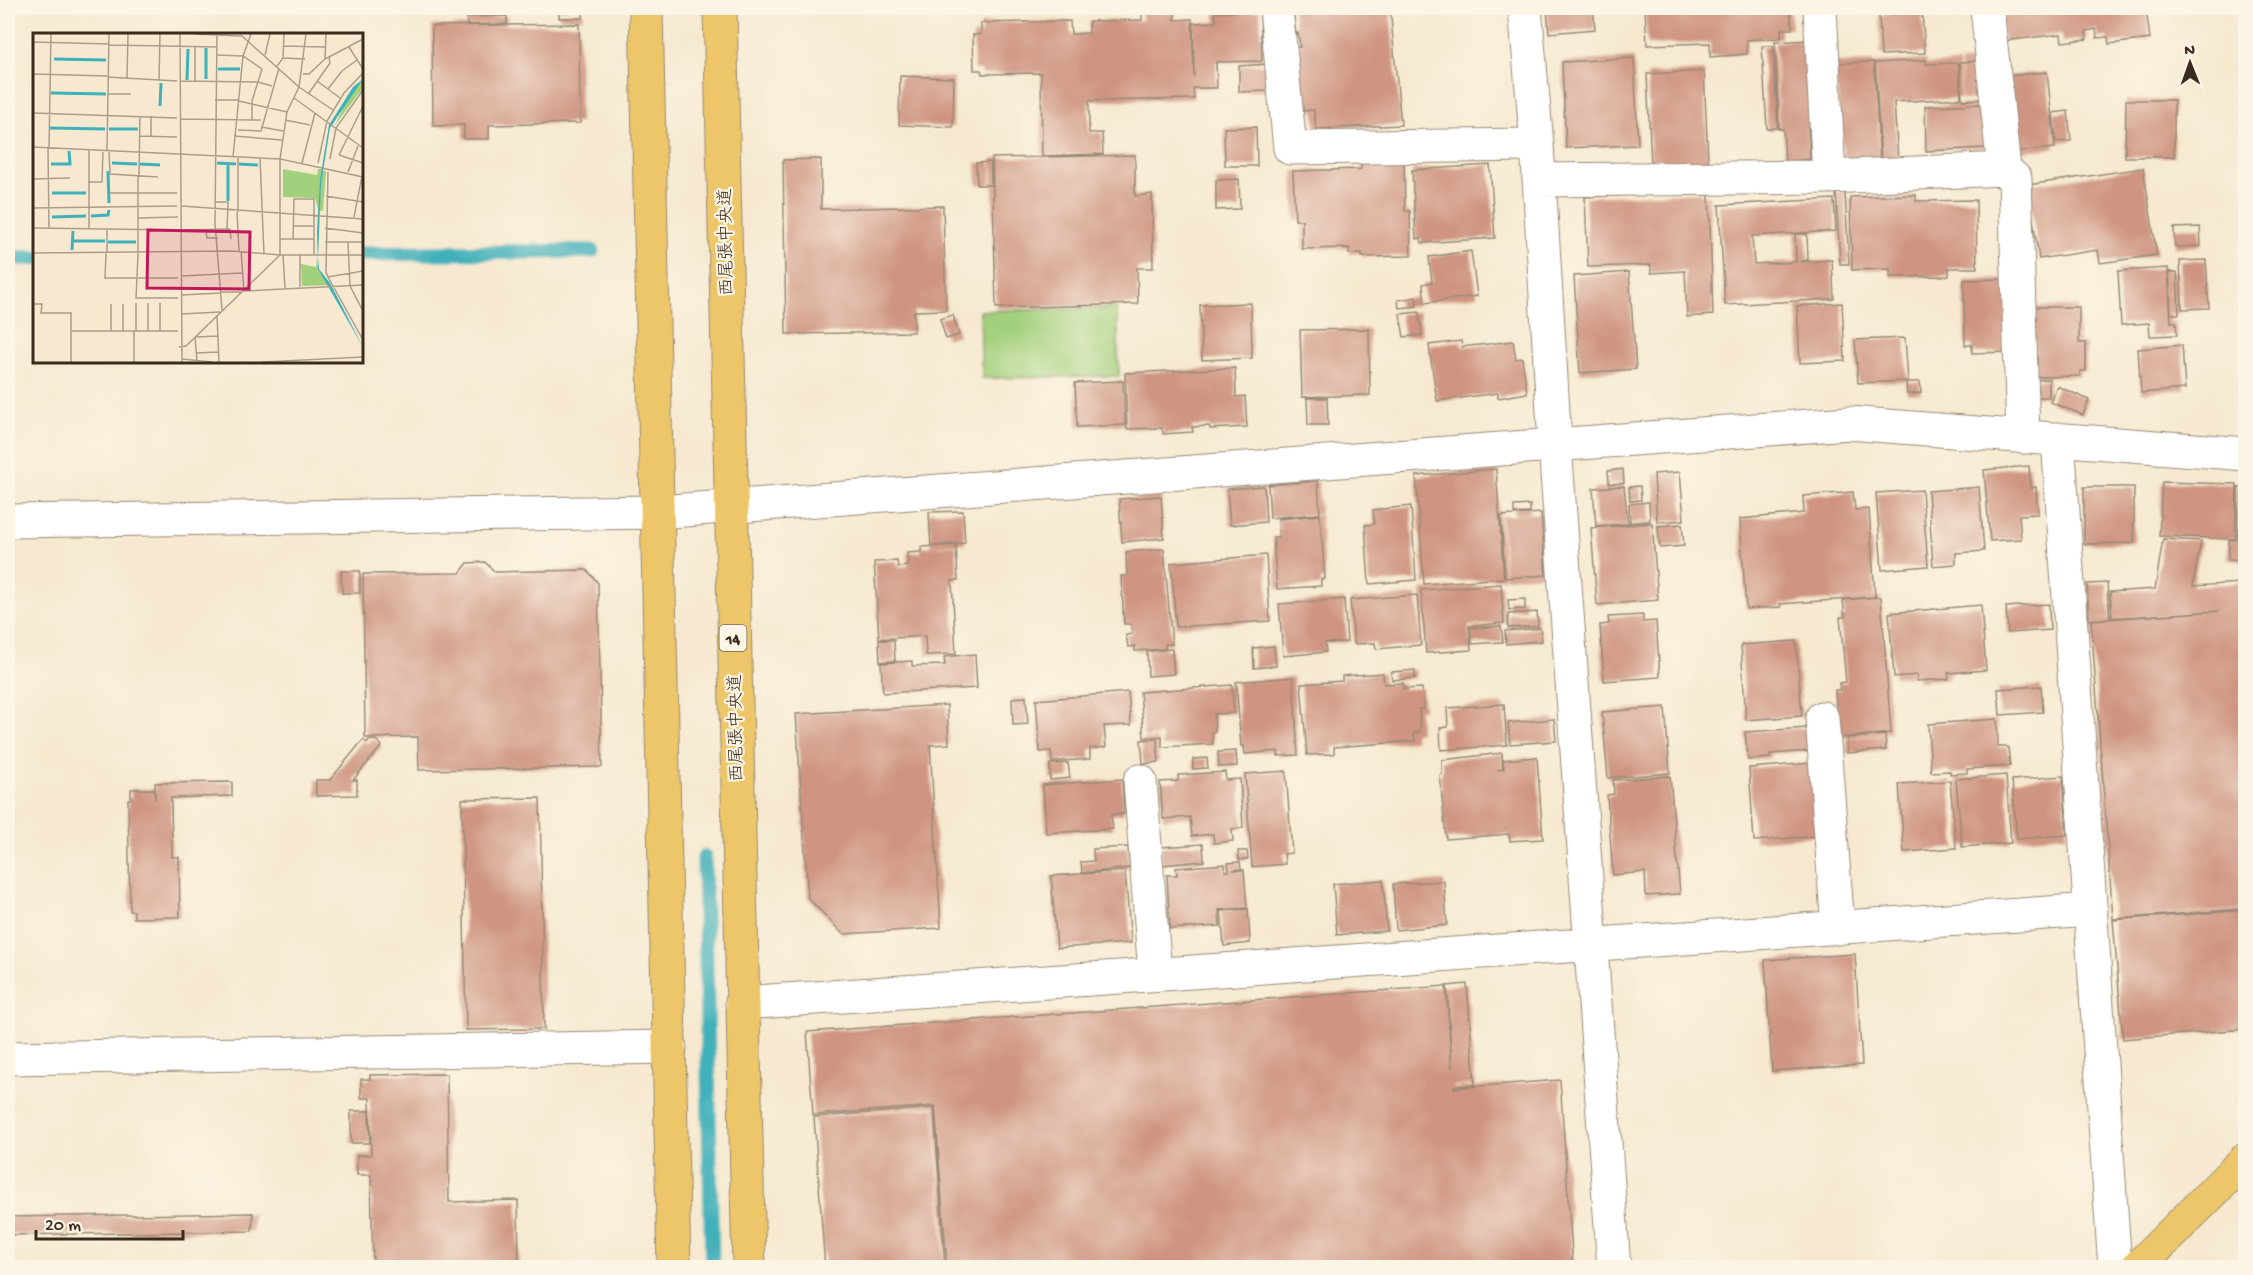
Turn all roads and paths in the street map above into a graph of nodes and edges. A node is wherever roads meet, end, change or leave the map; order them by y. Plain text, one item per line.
1 (646, 8) edge
2 (720, 8) edge
3 (1276, 8) edge
4 (1525, 8) edge
5 (1820, 8) edge
6 (1987, 8) edge
7 (1537, 145) junction
8 (2004, 169) junction
9 (1829, 177) junction
10 (1539, 180) junction
11 (2023, 436) junction
12 (2058, 439) junction
13 (1555, 445) junction
14 (2246, 454) edge
15 (730, 507) junction
16 (658, 512) junction
17 (8, 521) edge
18 (1822, 718) dead end
19 (1140, 781) dead end
20 (2091, 910) junction
21 (1838, 927) junction
22 (1591, 944) junction
23 (1155, 974) junction
24 (742, 1003) junction
25 (670, 1047) junction
26 (8, 1058) edge
27 (2246, 1159) edge
28 (674, 1268) edge
29 (749, 1268) edge
30 (1614, 1268) edge
31 (2115, 1268) edge
32 (2137, 1268) edge

1 - 16 main road
2 - 15 main road, 西尾張中央道 / 14
3 - 7 street
4 - 7 street
5 - 9 street
6 - 8 street
7 - 10 street
8 - 9 street
8 - 11 street
9 - 10 street
10 - 13 street
11 - 12 street
11 - 13 street
12 - 14 street
12 - 20 street
13 - 15 street
13 - 22 street
15 - 16 street
15 - 24 main road, 西尾張中央道 / 14
16 - 17 street
16 - 25 main road
18 - 21 street
19 - 23 street
20 - 21 street
20 - 31 street
21 - 22 street
22 - 23 street
22 - 30 street
23 - 24 street
24 - 29 main road, 西尾張中央道 / 14
25 - 26 street
25 - 28 main road
27 - 32 main road

